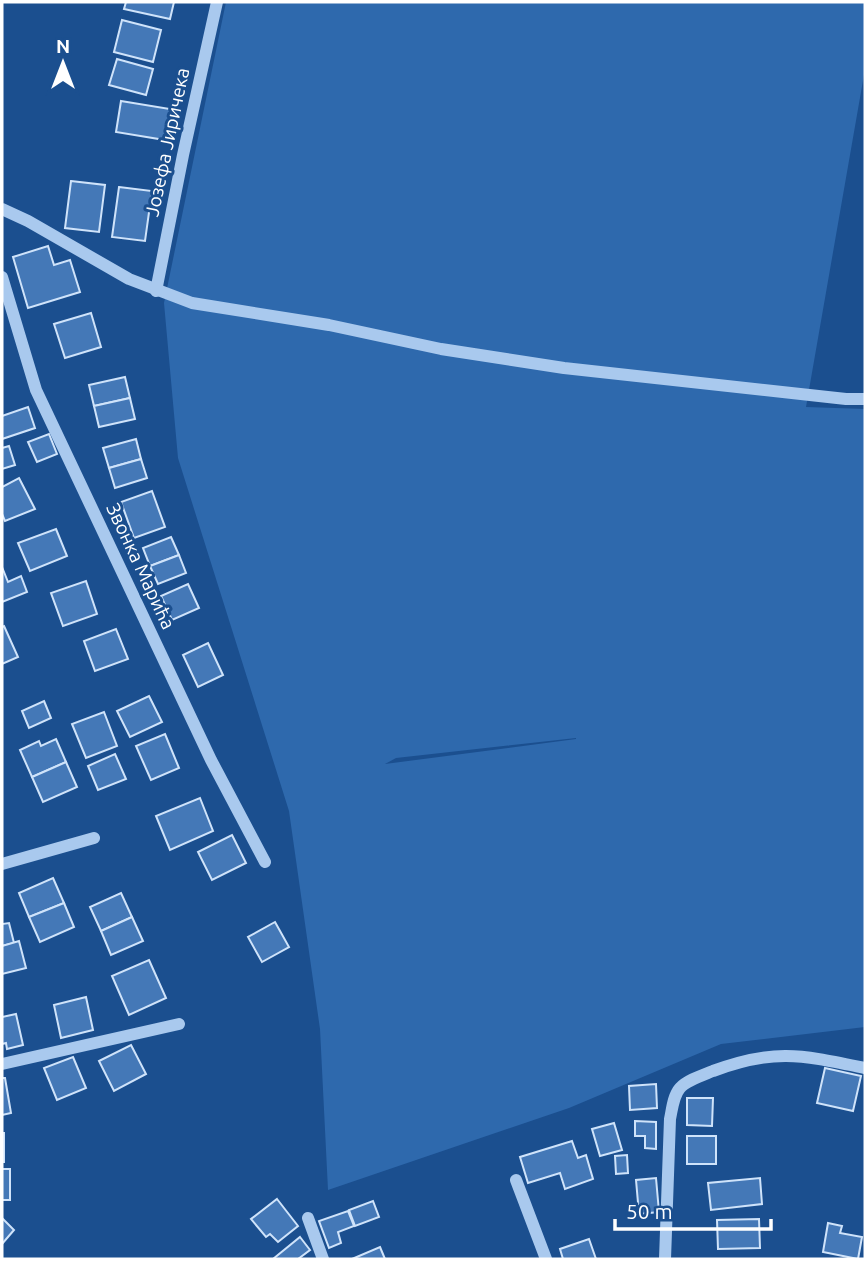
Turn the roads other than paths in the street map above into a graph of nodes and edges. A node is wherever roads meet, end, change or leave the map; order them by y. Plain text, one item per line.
1 (217, 2) edge
2 (2, 209) edge
3 (2, 277) edge
4 (156, 291) junction
5 (865, 399) edge
6 (94, 838) dead end
7 (265, 862) dead end
8 (2, 864) edge
9 (179, 1024) dead end
10 (2, 1064) edge
11 (865, 1068) edge
12 (516, 1180) dead end
13 (307, 1218) dead end
14 (323, 1259) edge
15 (546, 1259) edge
16 (664, 1259) edge

1 - 4 street, Јозефа Јиричека
2 - 4 street
3 - 7 street, Звонка Марића
4 - 5 street
6 - 8 street
9 - 10 street
11 - 16 street
12 - 15 street
13 - 14 street

